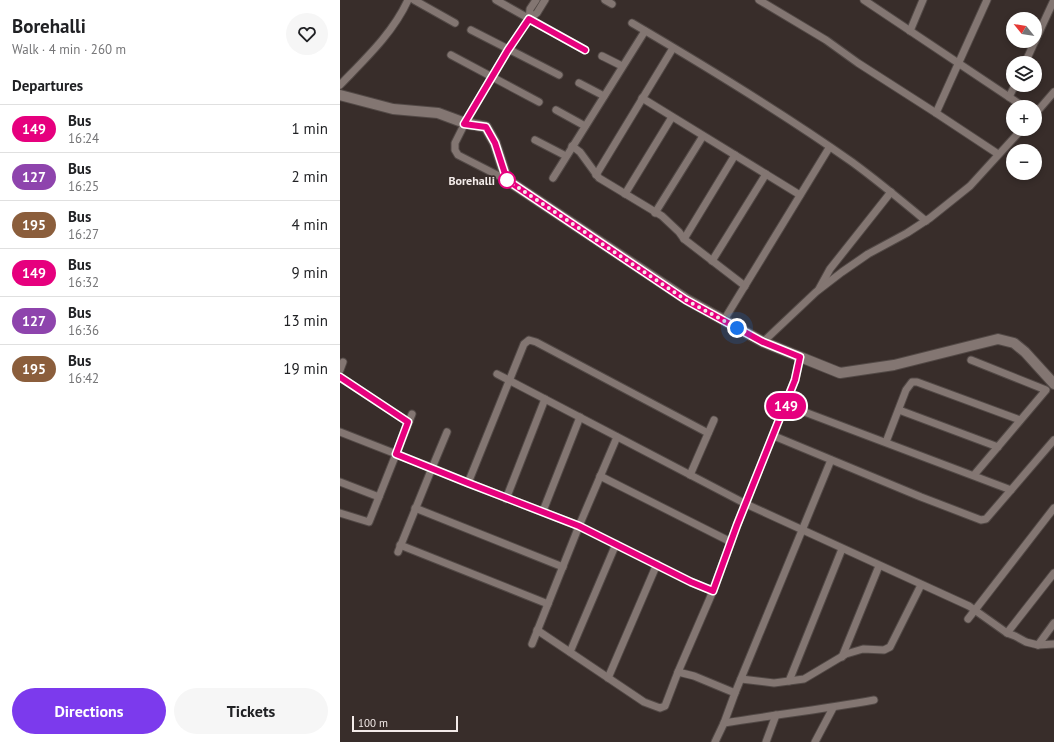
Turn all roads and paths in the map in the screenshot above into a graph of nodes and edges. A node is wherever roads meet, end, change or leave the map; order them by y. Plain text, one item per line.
1 (408, 0) edge
2 (414, 0) edge
3 (496, 0) edge
4 (536, 0) edge
5 (545, 0) edge
6 (605, 0) edge
7 (759, 0) edge
8 (864, 0) edge
9 (922, 0) edge
10 (987, 0) edge
11 (1054, 0) edge
12 (612, 4) dead end
13 (876, 4) edge
14 (529, 19) junction
15 (455, 23) dead end
16 (632, 23) dead end
17 (1042, 26) edge
18 (471, 30) dead end
19 (645, 31) junction
20 (910, 31) junction
21 (673, 48) junction
22 (508, 50) junction
23 (585, 50) dead end
24 (451, 55) dead end
25 (602, 56) dead end
26 (959, 64) junction
27 (622, 66) junction
28 (559, 75) dead end
29 (492, 78) junction
30 (579, 83) dead end
31 (340, 85) edge
32 (1012, 92) edge
33 (1054, 92) edge
34 (340, 95) edge
35 (604, 96) junction
36 (1009, 97) junction
37 (642, 98) junction
38 (1014, 100) edge
39 (539, 102) dead end
40 (1042, 106) edge
41 (556, 110) dead end
42 (936, 113) junction
43 (672, 117) junction
44 (464, 124) junction
45 (585, 126) junction
46 (703, 136) junction
47 (1015, 136) edge
48 (535, 140) dead end
49 (572, 146) junction
50 (829, 148) junction
51 (998, 154) junction
52 (735, 155) junction
53 (566, 156) junction
54 (596, 174) junction
55 (766, 174) junction
56 (553, 178) dead end
57 (507, 180) junction
58 (891, 192) junction
59 (625, 194) junction
60 (800, 195) junction
61 (655, 213) junction
62 (926, 221) junction
63 (684, 239) junction
64 (712, 261) junction
65 (745, 286) junction
66 (816, 292) junction
67 (724, 320) junction
68 (763, 342) junction
69 (800, 357) junction
70 (971, 360) dead end
71 (343, 362) dead end
72 (340, 370) edge
73 (497, 374) dead end
74 (340, 377) edge
75 (509, 380) junction
76 (1054, 384) edge
77 (545, 399) junction
78 (786, 404) junction
79 (899, 410) junction
80 (412, 414) dead end
81 (580, 417) junction
82 (714, 420) dead end
83 (1020, 420) junction
84 (408, 422) junction
85 (340, 432) edge
86 (447, 432) dead end
87 (708, 433) junction
88 (774, 436) junction
89 (617, 437) junction
90 (1054, 440) edge
91 (886, 442) junction
92 (998, 446) junction
93 (396, 454) junction
94 (831, 460) junction
95 (432, 468) junction
96 (690, 475) junction
97 (974, 475) junction
98 (600, 476) junction
99 (340, 482) edge
100 (468, 483) junction
101 (1011, 490) junction
102 (379, 497) junction
103 (506, 499) junction
104 (746, 504) junction
105 (415, 508) junction
106 (1054, 508) edge
107 (543, 511) junction
108 (340, 513) edge
109 (579, 526) junction
110 (802, 530) junction
111 (731, 542) junction
112 (616, 544) junction
113 (842, 549) junction
114 (657, 564) junction
115 (879, 566) junction
116 (563, 567) junction
117 (1054, 573) edge
118 (921, 585) junction
119 (713, 591) junction
120 (548, 604) junction
121 (974, 610) junction
122 (968, 619) dead end
123 (1054, 623) edge
124 (537, 630) junction
125 (1007, 633) junction
126 (532, 644) dead end
127 (1054, 644) edge
128 (1038, 645) junction
129 (570, 652) junction
130 (842, 657) junction
131 (678, 672) junction
132 (608, 678) junction
133 (741, 679) junction
134 (789, 681) junction
135 (735, 693) junction
136 (874, 700) dead end
137 (833, 708) junction
138 (776, 715) junction
139 (724, 723) junction
140 (715, 742) edge
141 (766, 742) edge
142 (815, 742) edge

1 - 31 street
2 - 15 street
3 - 14 street
4 - 14 street
5 - 14 street
6 - 12 street
7 - 42 street
8 - 13 street
9 - 20 street
10 - 26 street
11 - 17 street
13 - 20 street
14 - 22 street
14 - 23 street
16 - 19 street
18 - 22 street
19 - 21 street
19 - 27 street
20 - 26 street
21 - 37 street
21 - 50 street
22 - 28 street
22 - 29 street
24 - 29 street
25 - 27 street
26 - 36 street
26 - 42 street
27 - 35 street
29 - 39 street
29 - 44 street
30 - 35 street
32 - 36 street
33 - 40 street
34 - 44 main road
35 - 45 street
36 - 38 street
37 - 43 street
37 - 54 street
41 - 45 street
42 - 51 street
43 - 46 street
43 - 59 street
44 - 57 main road
44 - 57 street
45 - 49 street
46 - 52 street
46 - 61 street
47 - 51 street
48 - 53 street
49 - 53 street
49 - 54 street
50 - 58 street
50 - 60 street
51 - 62 street
52 - 55 street
52 - 63 street
53 - 56 street
54 - 59 street
55 - 60 street
55 - 64 street
57 - 67 main road
58 - 62 street
58 - 66 street
59 - 61 street
60 - 65 street
61 - 63 street
62 - 66 street
63 - 64 street
64 - 65 street
65 - 67 street
66 - 68 street
67 - 68 main road
68 - 69 main road
69 - 76 main road
69 - 78 street
70 - 83 street
71 - 72 street
73 - 75 street
74 - 84 street
75 - 77 street
75 - 87 street
75 - 100 street
77 - 81 street
77 - 103 street
78 - 88 street
78 - 91 street
79 - 83 street
79 - 91 street
79 - 92 street
80 - 84 street
81 - 89 street
81 - 107 street
82 - 87 street
83 - 92 street
84 - 93 street
85 - 93 street
86 - 95 street
87 - 96 street
88 - 94 street
88 - 104 street
89 - 96 street
89 - 98 street
90 - 101 street
91 - 97 street
92 - 97 street
93 - 95 street
93 - 102 street
94 - 101 street
94 - 110 street
95 - 100 street
95 - 105 street
96 - 104 street
97 - 101 street
98 - 109 street
98 - 111 street
99 - 102 street
100 - 103 street
102 - 108 street
103 - 107 street
104 - 110 street
104 - 111 street
105 - 116 street
105 - 120 street
106 - 121 street
107 - 109 street
109 - 112 street
109 - 116 street
110 - 113 street
110 - 133 street
111 - 119 street
112 - 114 street
112 - 129 street
113 - 115 street
113 - 134 street
114 - 119 street
114 - 132 street
115 - 118 street
115 - 130 street
116 - 120 street
117 - 125 street
118 - 121 street
118 - 130 street
119 - 131 street
120 - 124 street
121 - 122 street
121 - 125 street
123 - 128 street
124 - 126 street
124 - 129 street
125 - 128 street
127 - 128 street
129 - 132 street
130 - 134 street
131 - 132 street
131 - 135 street
133 - 134 street
133 - 135 street
135 - 139 street
136 - 137 street
137 - 138 street
137 - 142 street
138 - 139 street
138 - 141 street
139 - 140 street

